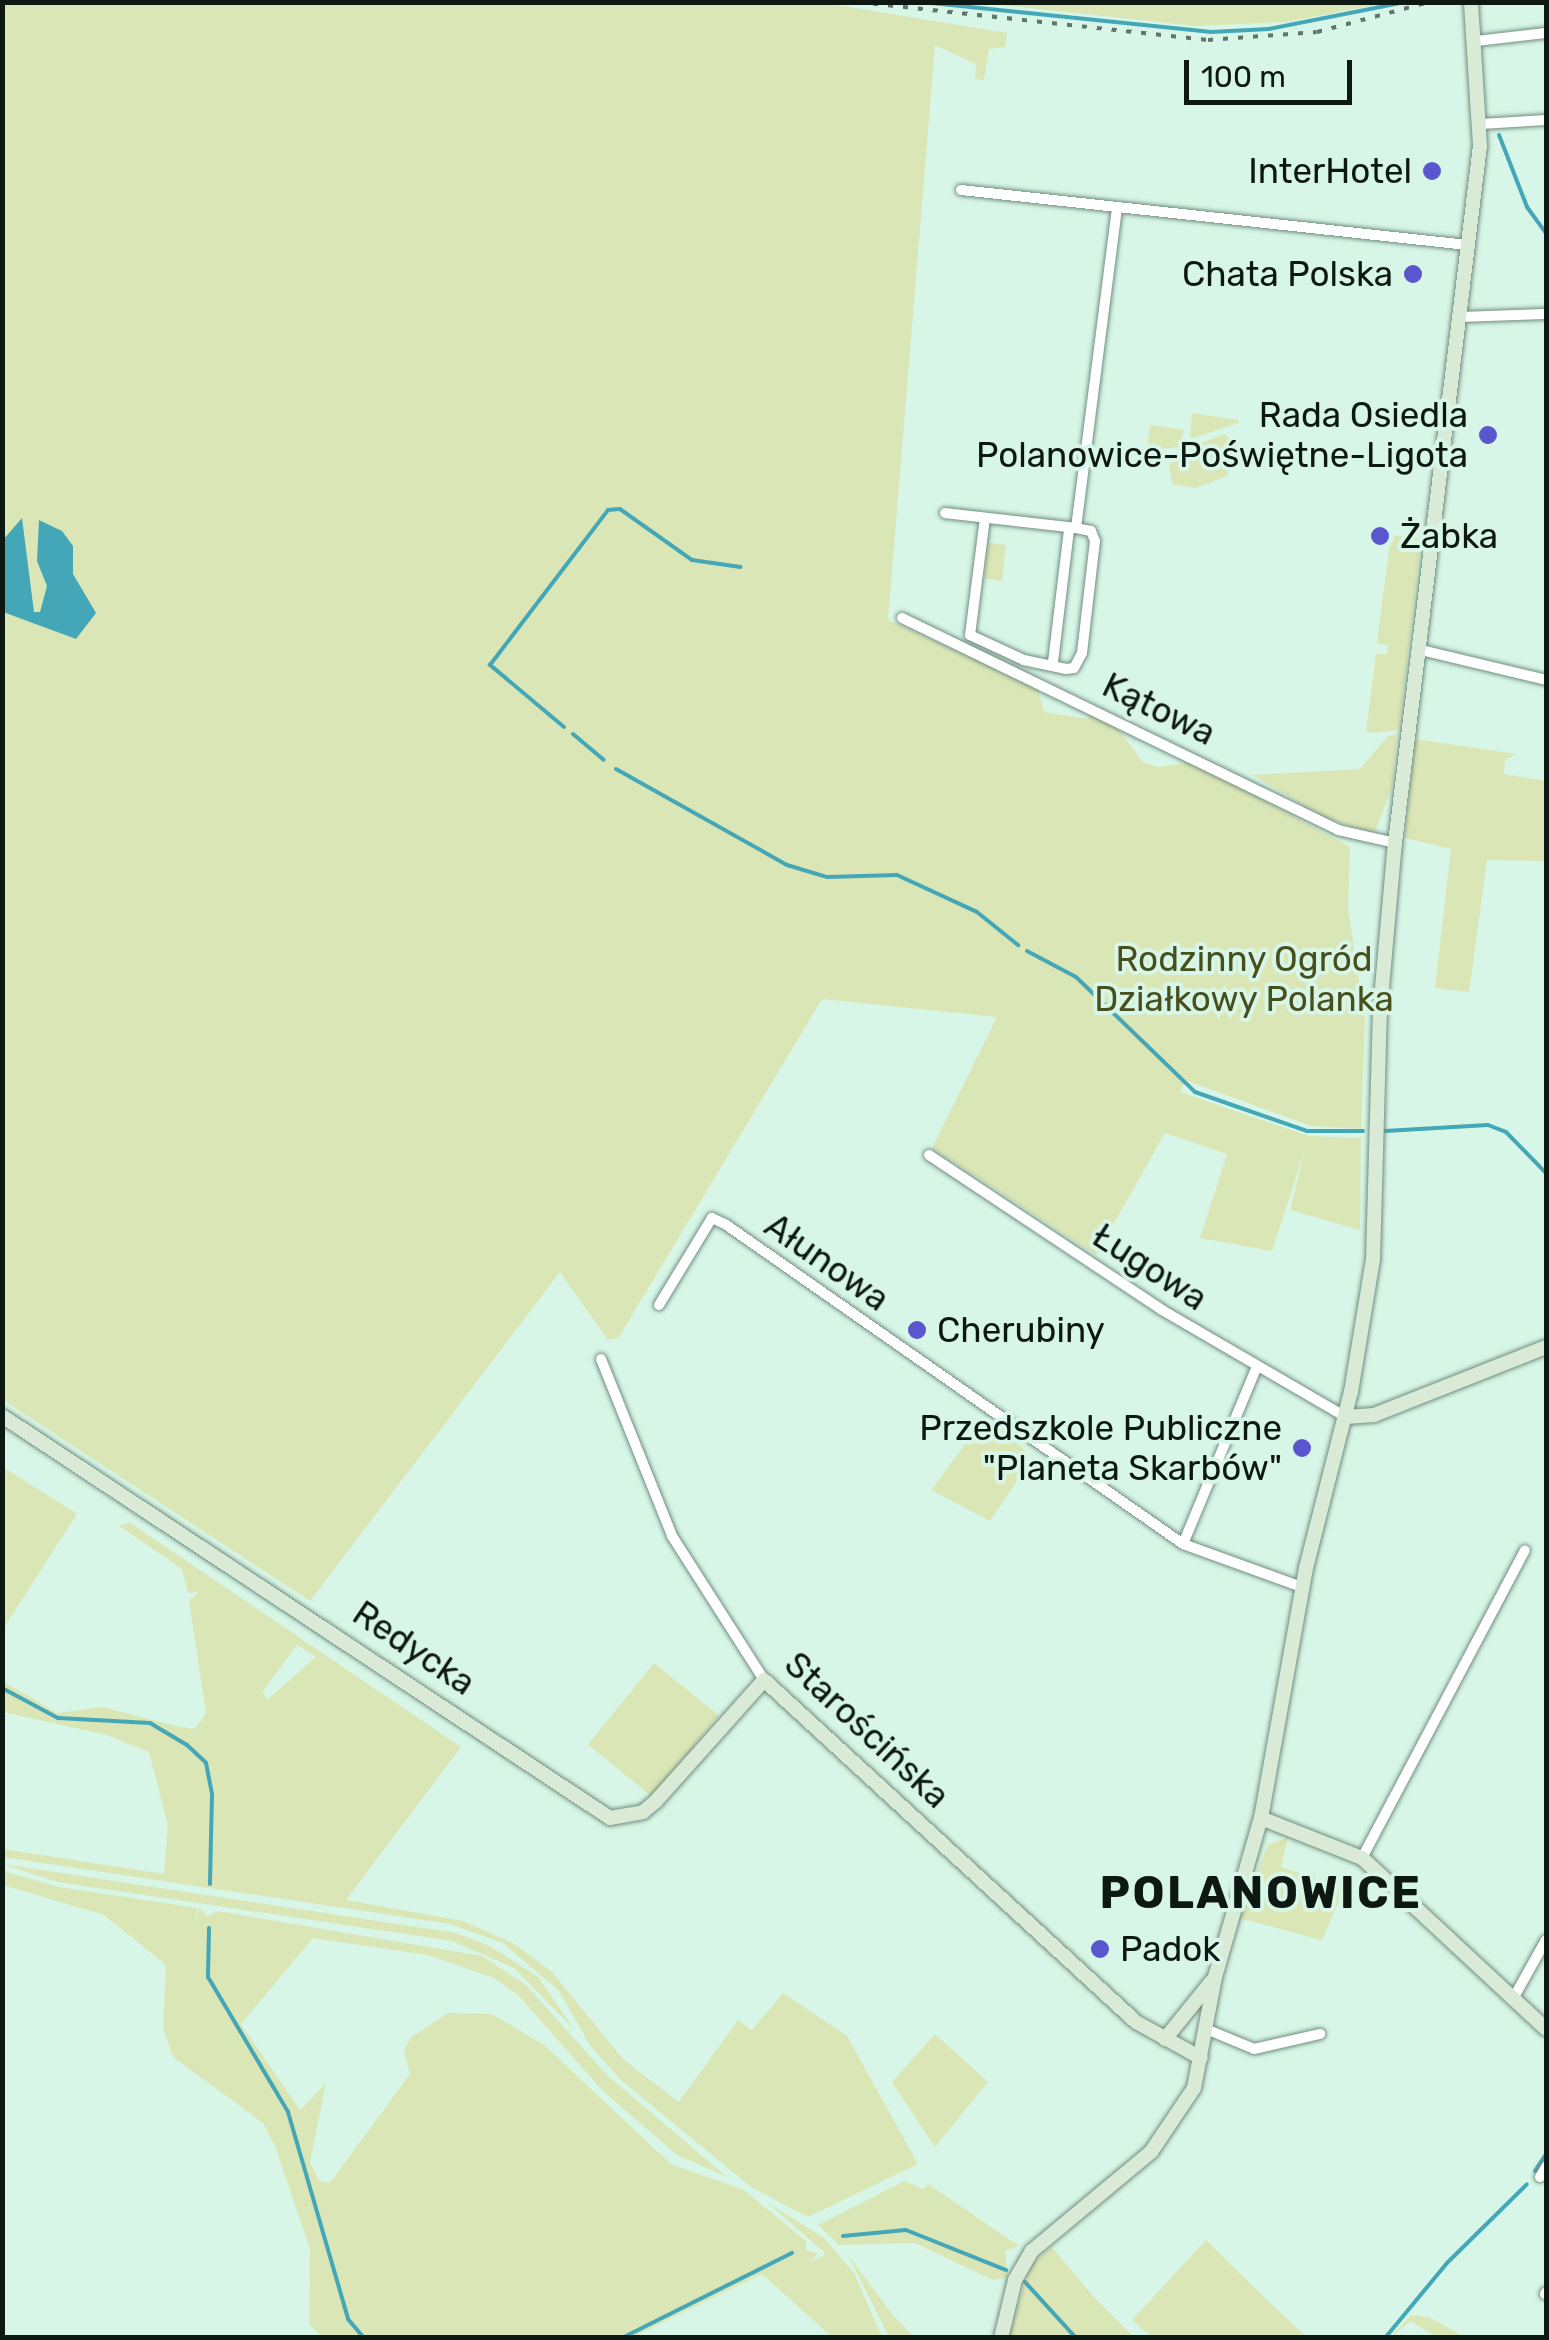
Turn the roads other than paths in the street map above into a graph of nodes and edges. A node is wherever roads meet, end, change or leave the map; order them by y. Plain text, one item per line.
1 (1471, 2) edge
2 (1546, 33) edge
3 (1476, 41) junction
4 (1546, 120) edge
5 (1481, 124) junction
6 (961, 190) dead end
7 (1117, 208) junction
8 (1467, 245) junction
9 (1546, 314) edge
10 (1458, 317) junction
11 (945, 513) dead end
12 (986, 518) junction
13 (1073, 529) junction
14 (902, 618) dead end
15 (1417, 648) junction
16 (1054, 662) junction
17 (1546, 680) edge
18 (1395, 843) junction
19 (930, 1154) dead end
20 (659, 1305) dead end
21 (1546, 1347) edge
22 (601, 1359) dead end
23 (1257, 1366) junction
24 (2, 1416) edge
25 (1346, 1417) junction
26 (1183, 1544) junction
27 (1525, 1550) dead end
28 (1302, 1587) junction
29 (764, 1680) junction
30 (1261, 1818) junction
31 (1362, 1858) junction
32 (1546, 1940) edge
33 (1215, 1977) junction
34 (1514, 1997) junction
35 (1546, 2029) edge
36 (1206, 2030) junction
37 (1320, 2034) dead end
38 (1166, 2039) junction
39 (1201, 2058) junction
40 (1002, 2338) edge

1 - 3 street
2 - 3 street
3 - 5 street
4 - 5 street
5 - 8 street
6 - 7 street
7 - 8 street
7 - 13 street
8 - 10 street
9 - 10 street
10 - 15 street
11 - 12 street
12 - 13 street
12 - 16 street
13 - 16 street
13 - 16 street
14 - 18 street, Kątowa
15 - 17 street
15 - 18 street
18 - 25 street
19 - 23 street, Ługowa
20 - 26 street, Ałunowa
21 - 25 street
22 - 29 street, Starościńska
23 - 25 street, Ługowa
23 - 26 street
24 - 29 street, Redycka
25 - 28 street
26 - 28 street, Ałunowa
27 - 31 street
28 - 30 street
29 - 38 street, Starościńska
30 - 31 street
30 - 33 street
31 - 34 street
32 - 34 street
33 - 36 street
33 - 38 street
34 - 35 street
36 - 37 street
36 - 39 street
38 - 39 street, Starościńska
39 - 40 street

